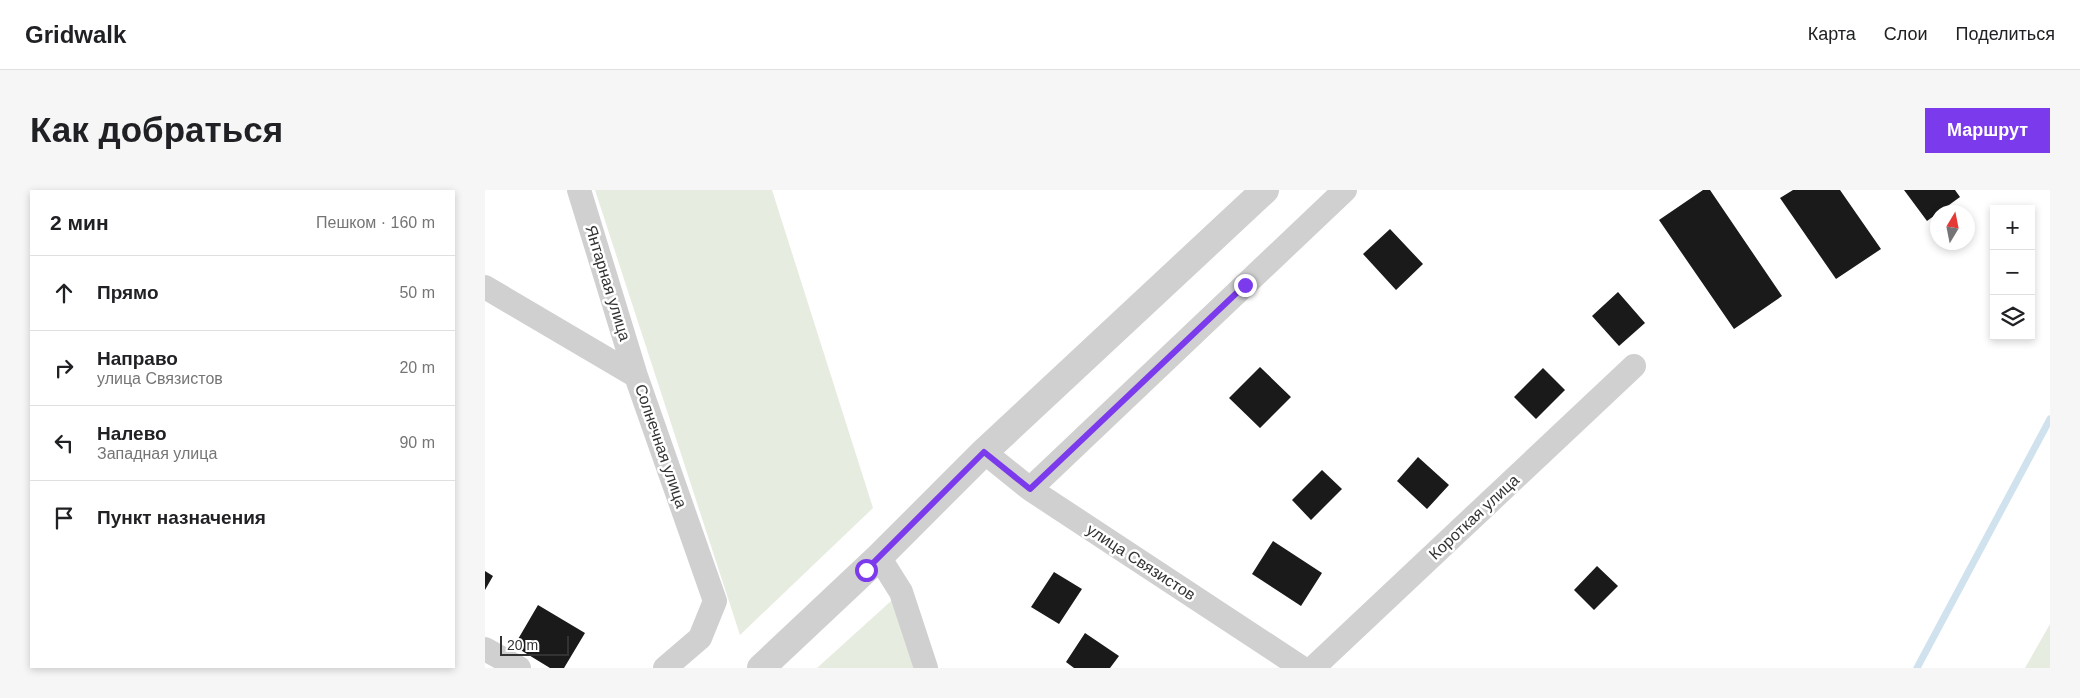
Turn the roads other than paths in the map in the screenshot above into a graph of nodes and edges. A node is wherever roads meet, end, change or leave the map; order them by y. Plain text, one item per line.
1 (579, 190) edge
2 (1265, 190) edge
3 (1345, 190) edge
4 (485, 287) edge
5 (1634, 366) dead end
6 (637, 376) junction
7 (984, 452) junction
8 (1030, 489) junction
9 (879, 557) junction
10 (485, 649) edge
11 (519, 668) edge
12 (665, 668) edge
13 (761, 668) edge
14 (926, 668) edge
15 (1302, 668) edge
16 (1313, 668) edge

1 - 6 street, Янтарная улица
2 - 7 street
3 - 8 street
4 - 6 street, Солнечная улица
5 - 16 street, Короткая улица
6 - 12 street, Солнечная улица
7 - 8 street, улица Связистов
7 - 9 street
8 - 15 street, улица Связистов
9 - 13 street
9 - 14 street
10 - 11 street

